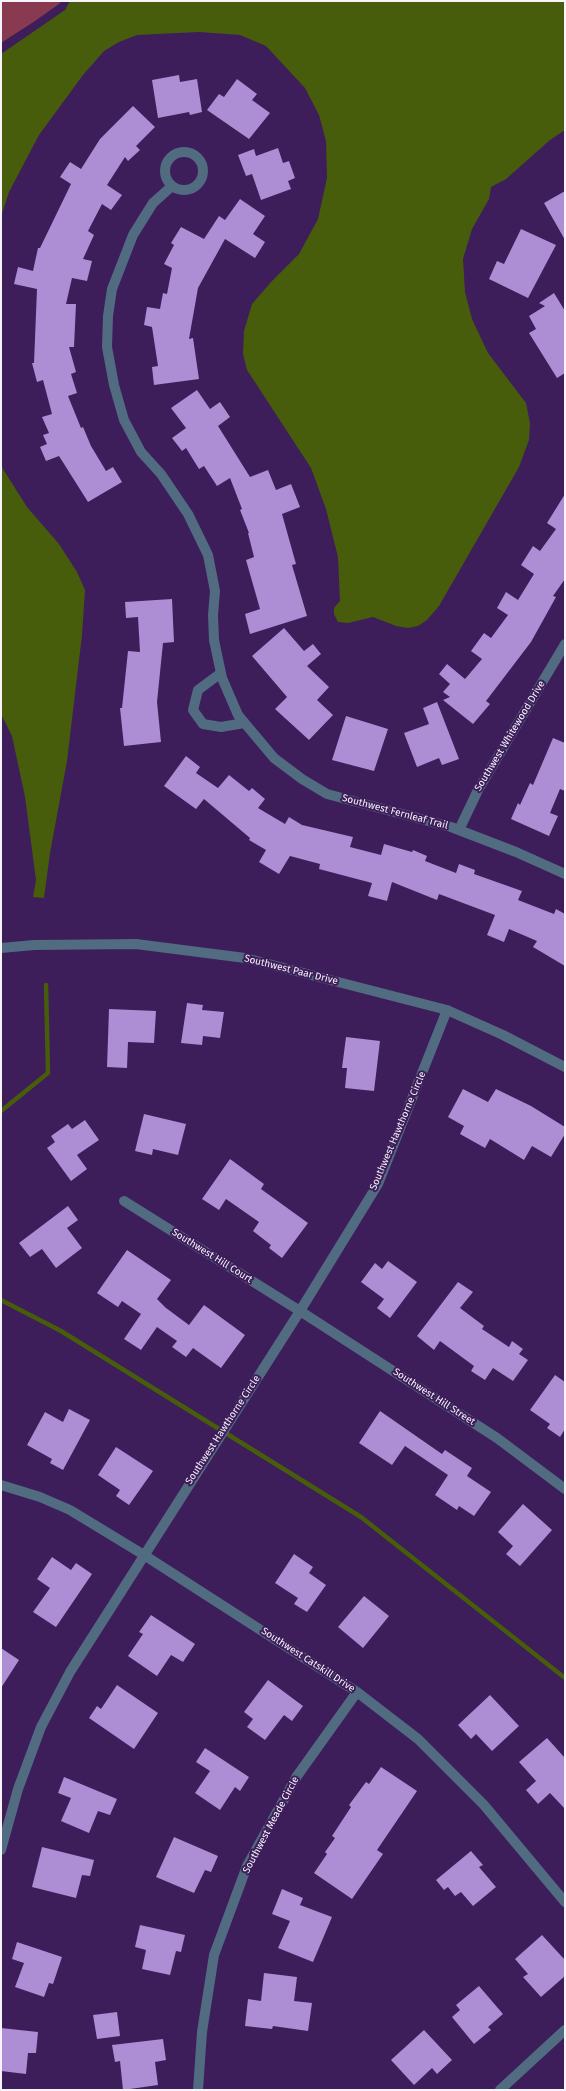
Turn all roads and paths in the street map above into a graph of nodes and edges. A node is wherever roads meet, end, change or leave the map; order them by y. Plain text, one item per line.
1 (172, 186) dead end
2 (565, 644) edge
3 (221, 673) junction
4 (244, 723) junction
5 (459, 830) junction
6 (565, 874) edge
7 (1, 948) edge
8 (447, 1010) junction
9 (564, 1065) edge
10 (124, 1201) dead end
11 (300, 1311) junction
12 (1, 1485) edge
13 (565, 1489) edge
14 (144, 1555) junction
15 (357, 1692) junction
16 (1, 1850) edge
17 (565, 1902) edge
18 (565, 2030) edge
19 (198, 2090) edge
20 (500, 2090) edge

1 - 3 street, Southwest Fernleaf Trail
2 - 5 street, Southwest Whitewood Drive
3 - 4 street, Southwest Fernleaf Trail
3 - 4 street
4 - 5 street, Southwest Fernleaf Trail
5 - 6 street, Southwest Fernleaf Trail
7 - 8 street, Southwest Paar Drive
8 - 9 street, Southwest Paar Drive
8 - 11 street, Southwest Hawthorne Circle
10 - 11 street, Southwest Hill Court
11 - 13 street, Southwest Hill Street
11 - 14 street, Southwest Hawthorne Circle
12 - 14 street, Southwest Catskill Drive
14 - 15 street, Southwest Catskill Drive
14 - 16 street, Southwest Hawthorne Circle
15 - 17 street, Southwest Catskill Drive
15 - 19 street, Southwest Meade Circle
18 - 20 street

